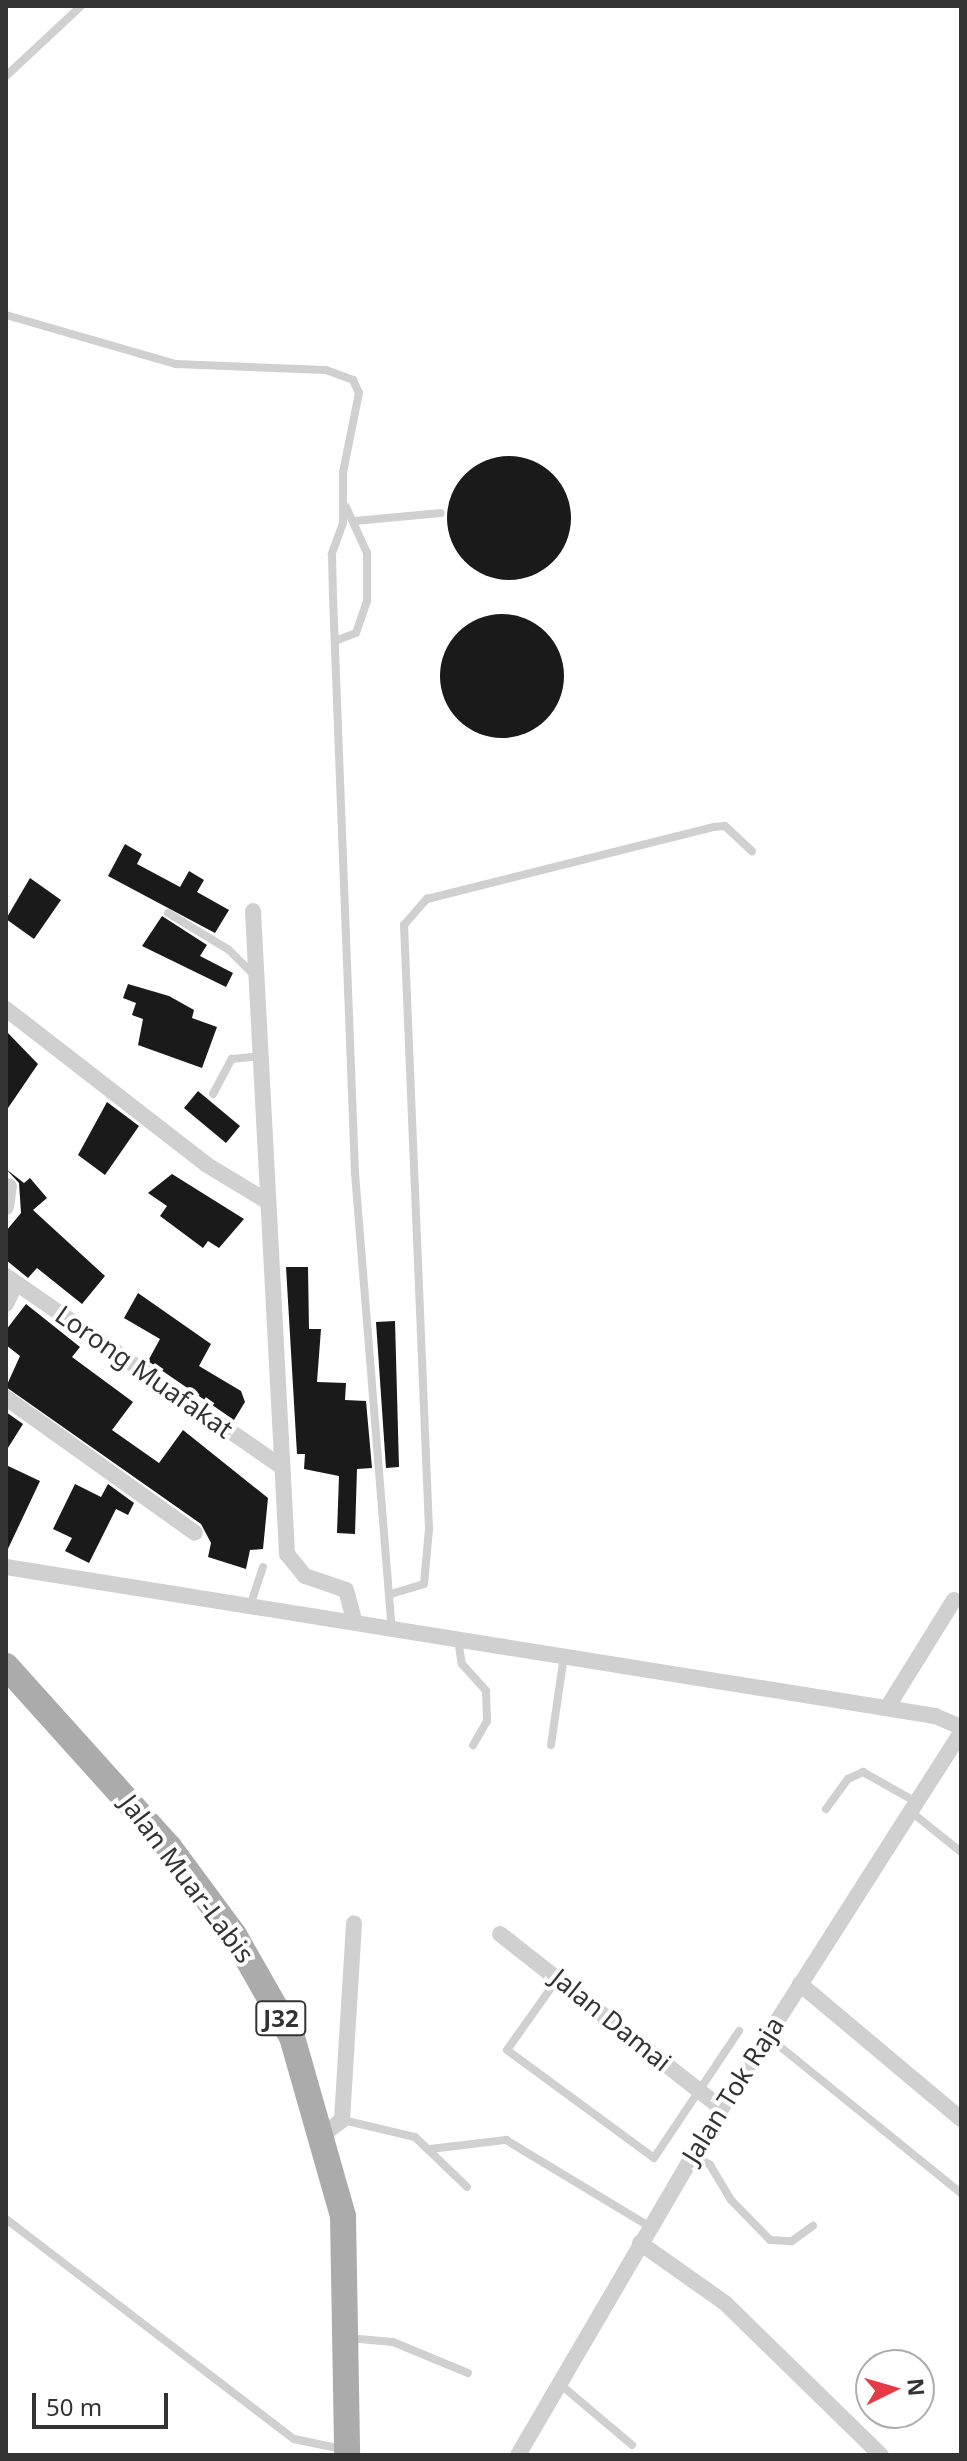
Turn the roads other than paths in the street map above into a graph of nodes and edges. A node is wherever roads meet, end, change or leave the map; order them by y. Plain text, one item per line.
1 (81, 6) edge
2 (6, 76) edge
3 (6, 315) edge
4 (345, 506) junction
5 (441, 513) dead end
6 (355, 521) junction
7 (335, 641) junction
8 (752, 851) dead end
9 (253, 911) dead end
10 (168, 913) dead end
11 (257, 978) junction
12 (6, 1009) edge
13 (261, 1056) junction
14 (213, 1094) dead end
15 (9, 1186) dead end
16 (268, 1202) junction
17 (6, 1207) edge
18 (11, 1280) edge
19 (6, 1304) edge
20 (6, 1398) edge
21 (282, 1467) junction
22 (195, 1533) dead end
23 (6, 1567) edge
24 (263, 1567) dead end
25 (391, 1594) junction
26 (954, 1600) dead end
27 (250, 1606) junction
28 (355, 1623) junction
29 (392, 1629) junction
30 (458, 1639) junction
31 (564, 1656) junction
32 (6, 1666) edge
33 (887, 1708) junction
34 (961, 1730) edge
35 (473, 1745) dead end
36 (551, 1745) dead end
37 (913, 1807) junction
38 (826, 1809) dead end
39 (961, 1852) edge
40 (354, 1923) dead end
41 (500, 1934) dead end
42 (559, 1978) junction
43 (800, 1984) junction
44 (739, 2031) dead end
45 (767, 2036) junction
46 (702, 2093) junction
47 (721, 2108) junction
48 (961, 2119) edge
49 (333, 2126) junction
50 (430, 2149) junction
51 (693, 2155) junction
52 (467, 2187) dead end
53 (961, 2193) edge
54 (6, 2219) edge
55 (813, 2226) dead end
56 (650, 2227) junction
57 (640, 2243) junction
58 (347, 2338) junction
59 (468, 2373) dead end
60 (561, 2385) junction
61 (632, 2445) dead end
62 (347, 2452) edge
63 (518, 2455) edge
64 (881, 2455) edge

1 - 2 lane
3 - 4 lane
4 - 6 lane
4 - 7 lane
5 - 6 lane
6 - 7 lane
7 - 25 lane
8 - 25 lane
9 - 11 street
10 - 11 lane
11 - 13 street
12 - 16 street
13 - 14 lane
13 - 16 street
15 - 17 street
16 - 21 street
18 - 19 street
18 - 21 street, Lorong Muafakat
20 - 22 street
21 - 28 street
23 - 27 street
24 - 27 lane
25 - 29 lane
26 - 33 street
27 - 28 street
28 - 29 street
29 - 30 street
30 - 31 street
30 - 35 lane
31 - 33 street
31 - 36 lane
32 - 49 main road, Jalan Muar-Labis / J32
33 - 34 street
34 - 37 street, Jalan Tok Raja
37 - 38 lane
37 - 39 lane
37 - 43 street, Jalan Tok Raja
40 - 49 street
41 - 42 street, Jalan Damai
42 - 46 street, Jalan Damai
42 - 46 lane
43 - 45 street, Jalan Tok Raja
43 - 48 street
44 - 46 lane
45 - 47 street, Jalan Tok Raja
45 - 53 lane
46 - 47 street, Jalan Damai
47 - 51 street, Jalan Tok Raja
49 - 50 lane
49 - 58 main road, Jalan Muar-Labis / J32
50 - 52 lane
50 - 56 lane
51 - 55 lane
51 - 56 street, Jalan Tok Raja
54 - 62 lane
56 - 57 street, Jalan Tok Raja
57 - 60 street, Jalan Tok Raja
57 - 64 street
58 - 59 lane
58 - 62 main road, Jalan Muar-Labis / J32
60 - 61 lane
60 - 63 street, Jalan Tok Raja

